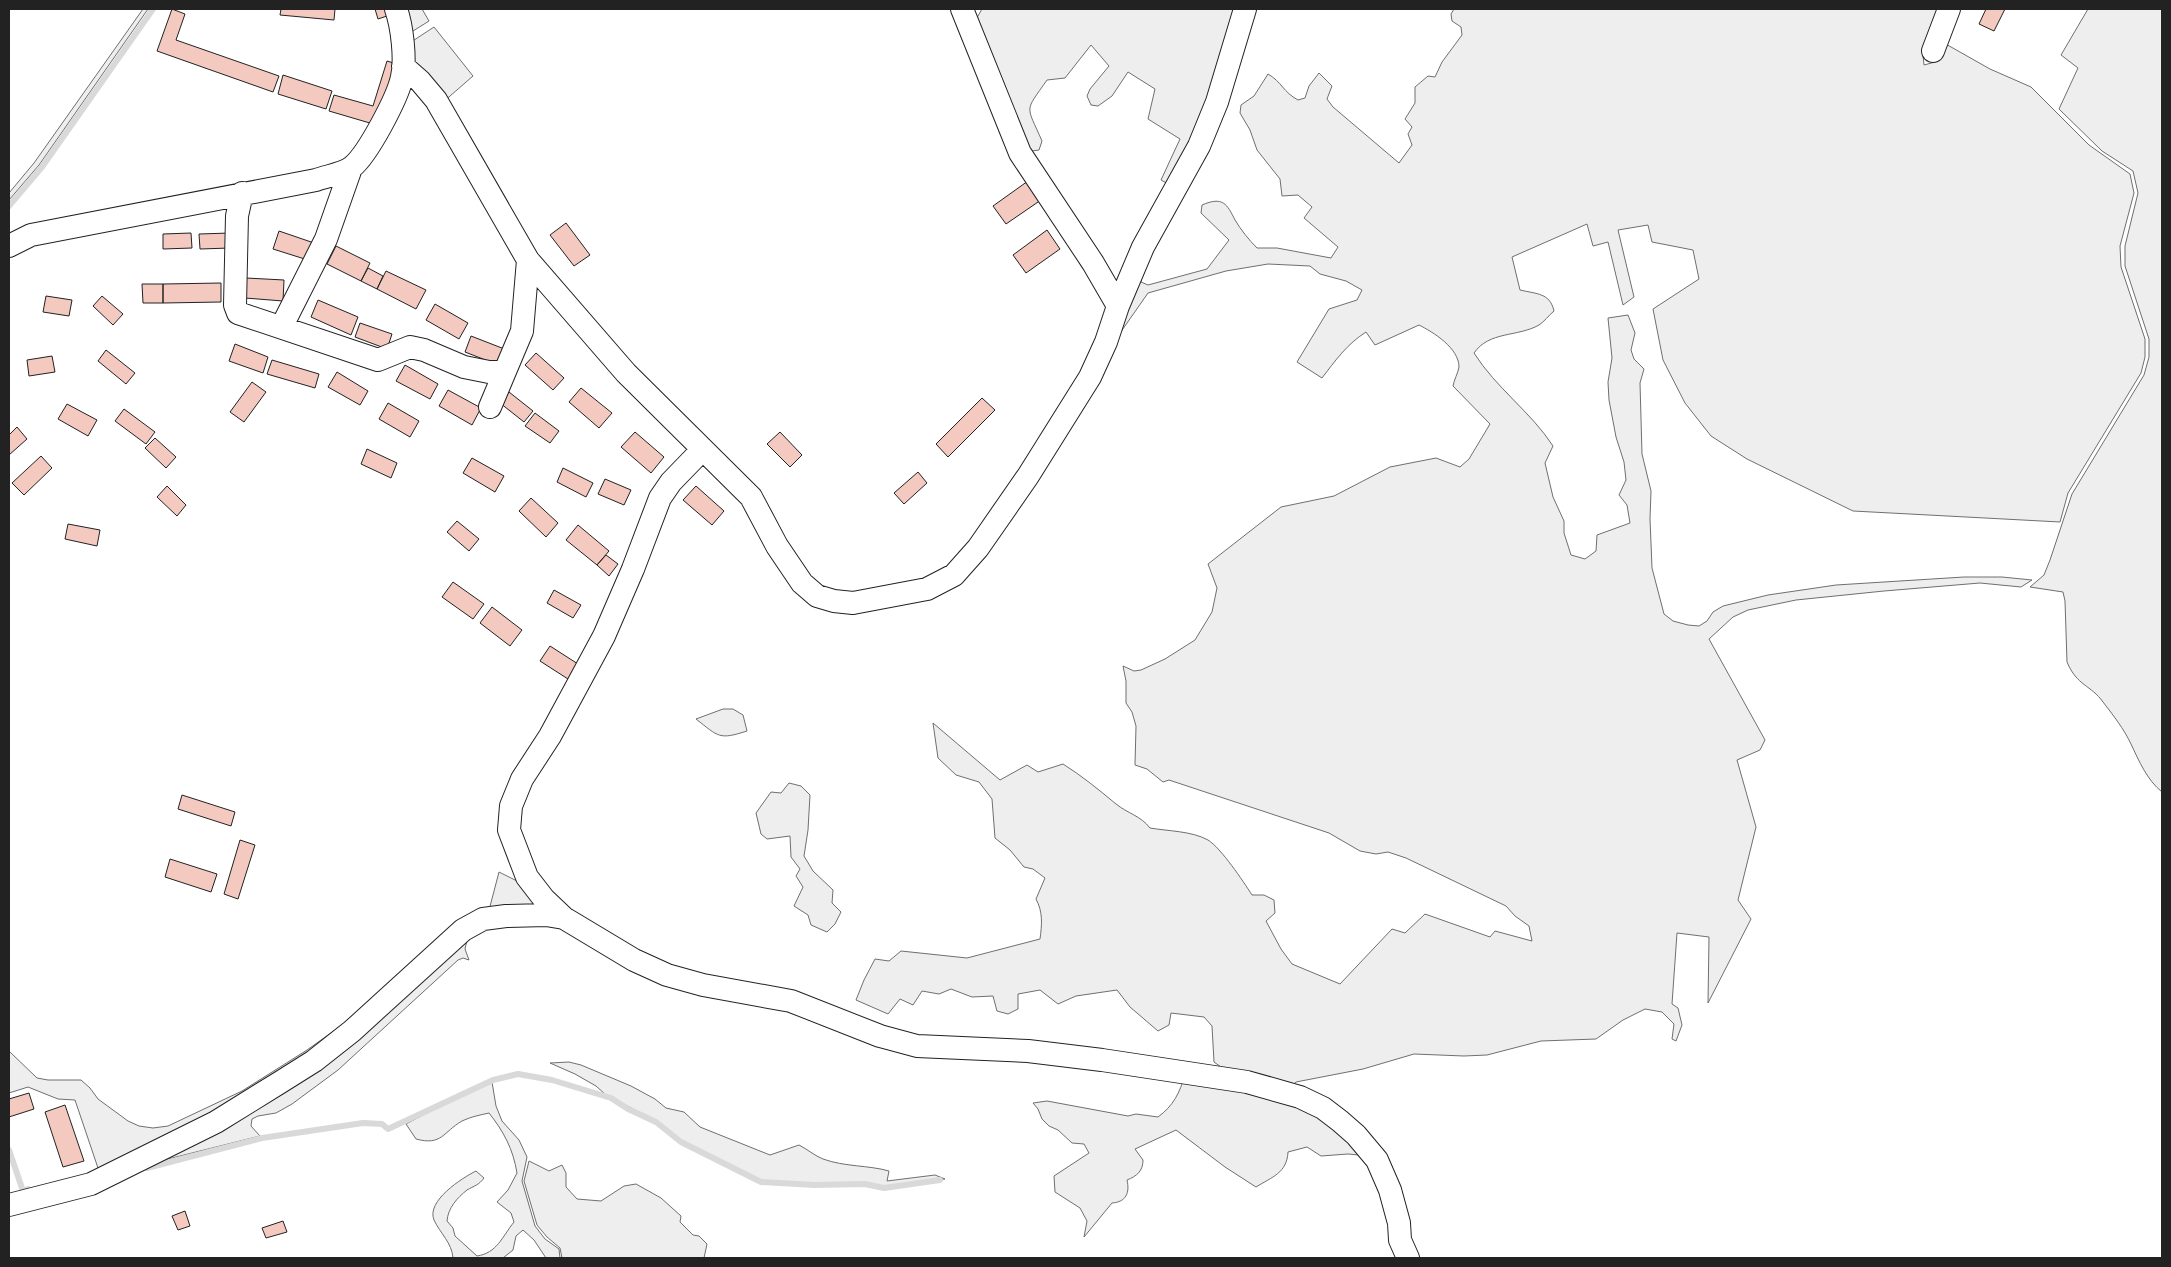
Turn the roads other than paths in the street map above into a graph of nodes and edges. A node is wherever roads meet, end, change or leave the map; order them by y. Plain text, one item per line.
1 (396, 9) edge
2 (962, 9) edge
3 (1244, 9) edge
4 (1949, 9) edge
5 (1933, 51) dead end
6 (403, 66) junction
7 (351, 168) junction
8 (242, 193) junction
9 (9, 246) edge
10 (528, 260) junction
11 (1118, 306) junction
12 (282, 326) junction
13 (504, 372) junction
14 (490, 407) dead end
15 (702, 450) junction
16 (564, 918) junction
17 (9, 1205) edge
18 (1408, 1258) edge

1 - 6 street
2 - 11 street
3 - 11 street
4 - 5 street
6 - 7 street
6 - 10 street
7 - 8 street
7 - 12 street
8 - 9 street
8 - 12 street
10 - 13 street
10 - 15 street
11 - 15 street
12 - 13 street
13 - 14 street
15 - 16 street
16 - 17 street
16 - 18 street

